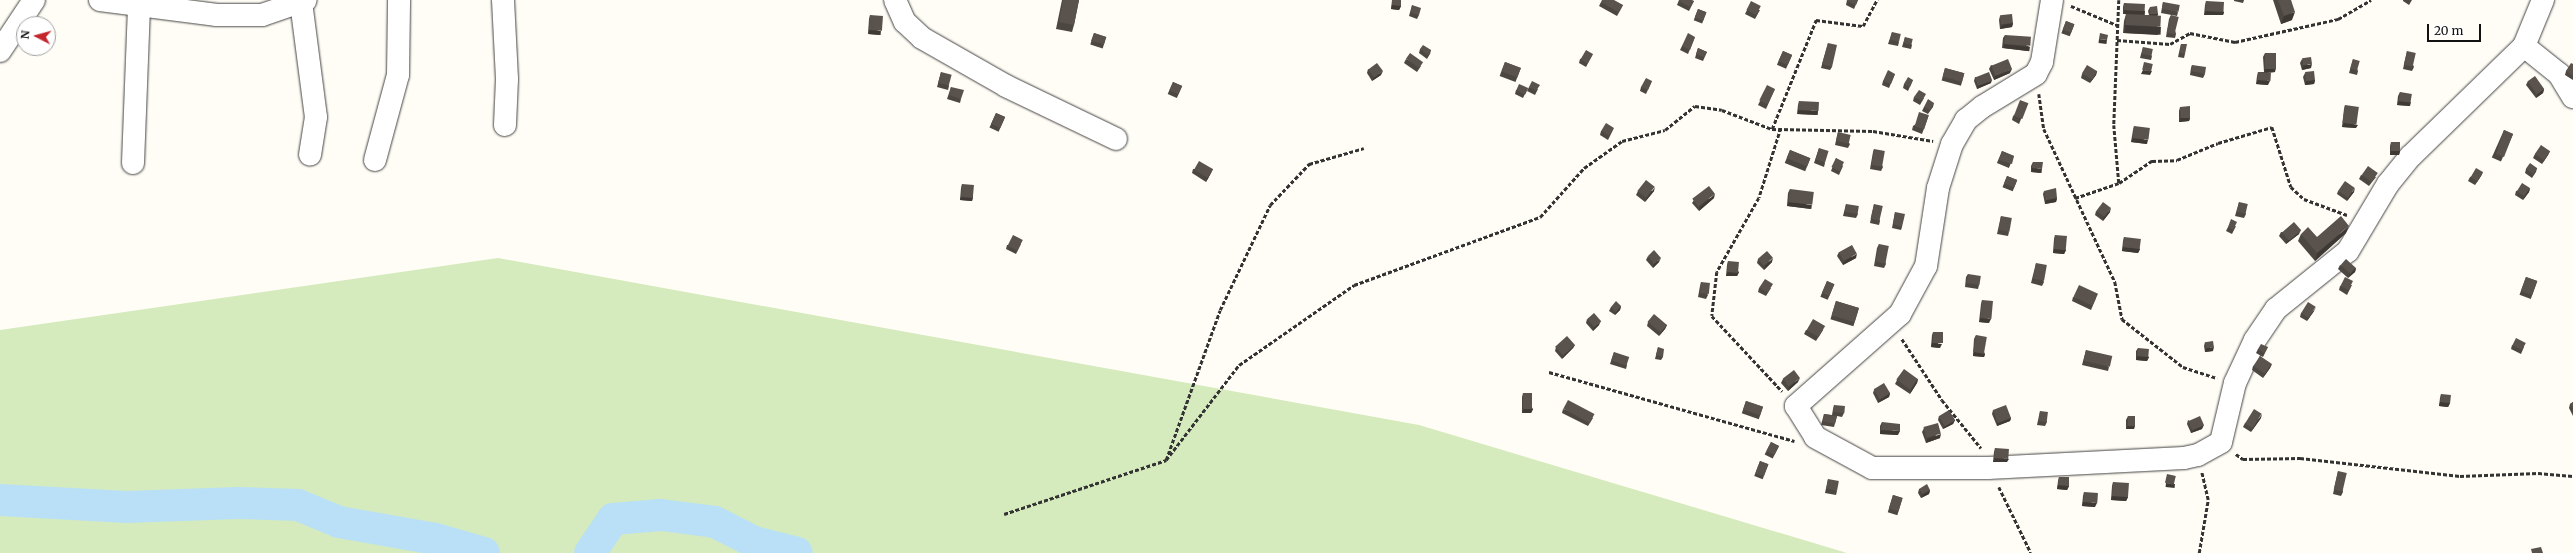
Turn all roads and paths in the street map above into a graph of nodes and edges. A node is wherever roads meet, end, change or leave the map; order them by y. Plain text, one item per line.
1 (34, 0) edge
2 (100, 0) edge
3 (399, 0) edge
4 (503, 0) edge
5 (895, 0) edge
6 (1877, 0) edge
7 (2119, 0) edge
8 (2371, 0) edge
9 (2543, 0) edge
10 (304, 1) edge
11 (2058, 1) edge
12 (139, 7) junction
13 (2117, 25) junction
14 (2117, 40) junction
15 (2524, 46) junction
16 (0, 51) edge
17 (2036, 74) junction
18 (2573, 97) edge
19 (505, 125) dead end
20 (1781, 128) junction
21 (1772, 129) junction
22 (1116, 139) dead end
23 (1952, 144) junction
24 (1364, 148) dead end
25 (310, 155) dead end
26 (374, 160) dead end
27 (132, 163) dead end
28 (2119, 184) junction
29 (2075, 198) junction
30 (2366, 222) junction
31 (1892, 324) junction
32 (1549, 372) dead end
33 (2235, 383) junction
34 (1796, 406) junction
35 (1815, 437) junction
36 (2221, 442) junction
37 (2198, 455) junction
38 (1166, 460) junction
39 (1988, 468) junction
40 (2573, 476) edge
41 (1004, 514) dead end
42 (2031, 553) edge
43 (2199, 553) edge

1 - 16 street
2 - 12 street
3 - 26 street
4 - 19 street
5 - 22 street
6 - 21 path
7 - 13 path
8 - 14 path
9 - 15 street
10 - 12 street
10 - 25 street
11 - 13 path
11 - 17 street
12 - 27 street
13 - 14 path
14 - 28 path
15 - 18 street
15 - 30 street
17 - 23 street
17 - 29 path
20 - 21 path
20 - 23 path
20 - 34 path
21 - 38 path
23 - 31 street
24 - 38 path
28 - 29 path
28 - 30 path
29 - 33 path
30 - 33 street
31 - 34 street
31 - 39 path
32 - 35 path
33 - 36 street
34 - 35 street
35 - 39 street
36 - 37 street
36 - 40 path
37 - 39 street
37 - 43 path
38 - 41 path
39 - 42 path

